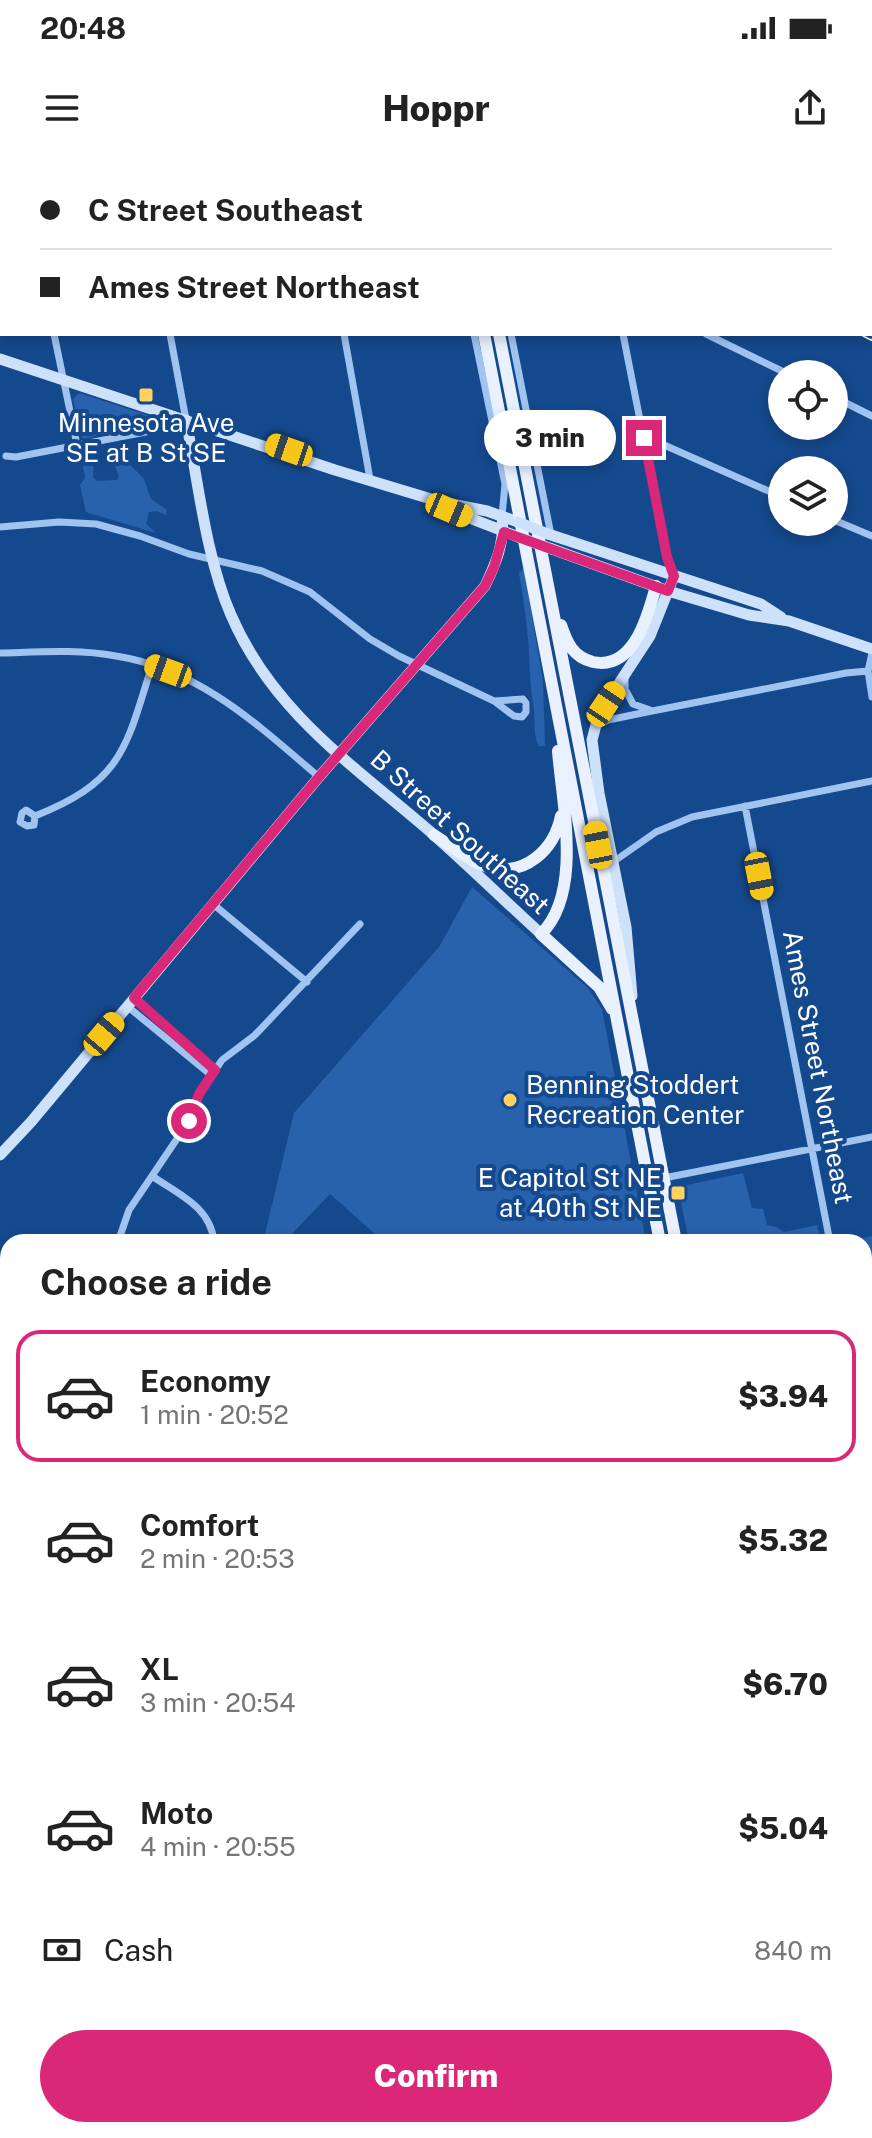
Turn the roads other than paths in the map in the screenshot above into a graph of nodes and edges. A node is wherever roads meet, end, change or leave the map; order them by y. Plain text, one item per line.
1 (54, 336) edge
2 (170, 336) edge
3 (344, 336) edge
4 (474, 336) edge
5 (484, 336) edge
6 (499, 336) edge
7 (511, 336) edge
8 (623, 336) edge
9 (710, 336) edge
10 (0, 357) edge
11 (768, 364) edge
12 (63, 378) junction
13 (848, 404) edge
14 (872, 416) edge
15 (186, 418) junction
16 (644, 438) junction
17 (77, 445) junction
18 (6, 456) dead end
19 (370, 479) junction
20 (768, 491) edge
21 (441, 502) junction
22 (502, 516) junction
23 (848, 526) edge
24 (0, 527) edge
25 (504, 532) junction
26 (550, 534) junction
27 (872, 536) edge
28 (667, 557) junction
29 (214, 560) junction
30 (543, 563) junction
31 (661, 571) junction
32 (674, 576) junction
33 (662, 588) junction
34 (789, 621) junction
35 (872, 651) edge
36 (0, 653) edge
37 (152, 665) junction
38 (416, 665) junction
39 (868, 671) junction
40 (625, 675) junction
41 (551, 676) junction
42 (872, 697) edge
43 (494, 701) dead end
44 (652, 711) junction
45 (594, 727) junction
46 (339, 754) junction
47 (319, 777) junction
48 (872, 781) edge
49 (562, 793) junction
50 (745, 806) junction
51 (35, 816) dead end
52 (434, 835) junction
53 (613, 862) junction
54 (213, 904) junction
55 (360, 924) dead end
56 (541, 934) junction
57 (307, 982) junction
58 (130, 1002) junction
59 (628, 1034) junction
60 (213, 1073) junction
61 (872, 1137) edge
62 (812, 1149) junction
63 (0, 1155) edge
64 (152, 1176) junction
65 (664, 1178) junction
66 (121, 1234) edge
67 (212, 1234) edge
68 (659, 1234) edge
69 (674, 1234) edge
70 (828, 1234) edge

1 - 12 street
2 - 15 street, B Street Southeast
3 - 19 street
4 - 22 street
5 - 41 main road
6 - 30 main road
7 - 26 street
8 - 16 street
9 - 11 street
10 - 12 main road
12 - 15 main road
12 - 17 street
13 - 14 street
15 - 17 street
15 - 19 main road
15 - 29 main road, B Street Southeast
16 - 20 street
16 - 28 street
17 - 18 street
19 - 21 main road
21 - 22 main road
21 - 25 main road
22 - 25 main road
22 - 26 main road, bridge
23 - 27 street
24 - 29 street
25 - 33 main road, bridge
25 - 38 main road
26 - 31 main road
28 - 31 street
28 - 32 street
29 - 38 street
29 - 46 main road, B Street Southeast
30 - 33 main road
30 - 59 main road
31 - 32 main road
31 - 33 main road
32 - 33 main road
32 - 34 main road
33 - 34 main road
33 - 40 main road
34 - 35 main road
35 - 39 street
36 - 37 street
37 - 47 street
37 - 51 street
38 - 43 street
38 - 46 main road
39 - 42 street
39 - 44 street
40 - 44 street
40 - 45 main road
41 - 49 main road
41 - 59 main road
44 - 45 street
45 - 53 main road
46 - 47 main road
46 - 52 main road, B Street Southeast
47 - 54 main road
48 - 50 street
49 - 52 main road
49 - 56 main road
50 - 53 street
50 - 62 street, Ames Street Northeast
52 - 56 main road, B Street Southeast
53 - 59 main road
54 - 57 street
54 - 58 main road
55 - 57 street
56 - 59 main road
57 - 60 street
58 - 60 street
58 - 63 main road
59 - 65 main road
59 - 68 main road
60 - 64 street
61 - 62 street
62 - 65 street
62 - 70 street, Ames Street Northeast
64 - 66 street
64 - 67 street
65 - 69 main road

